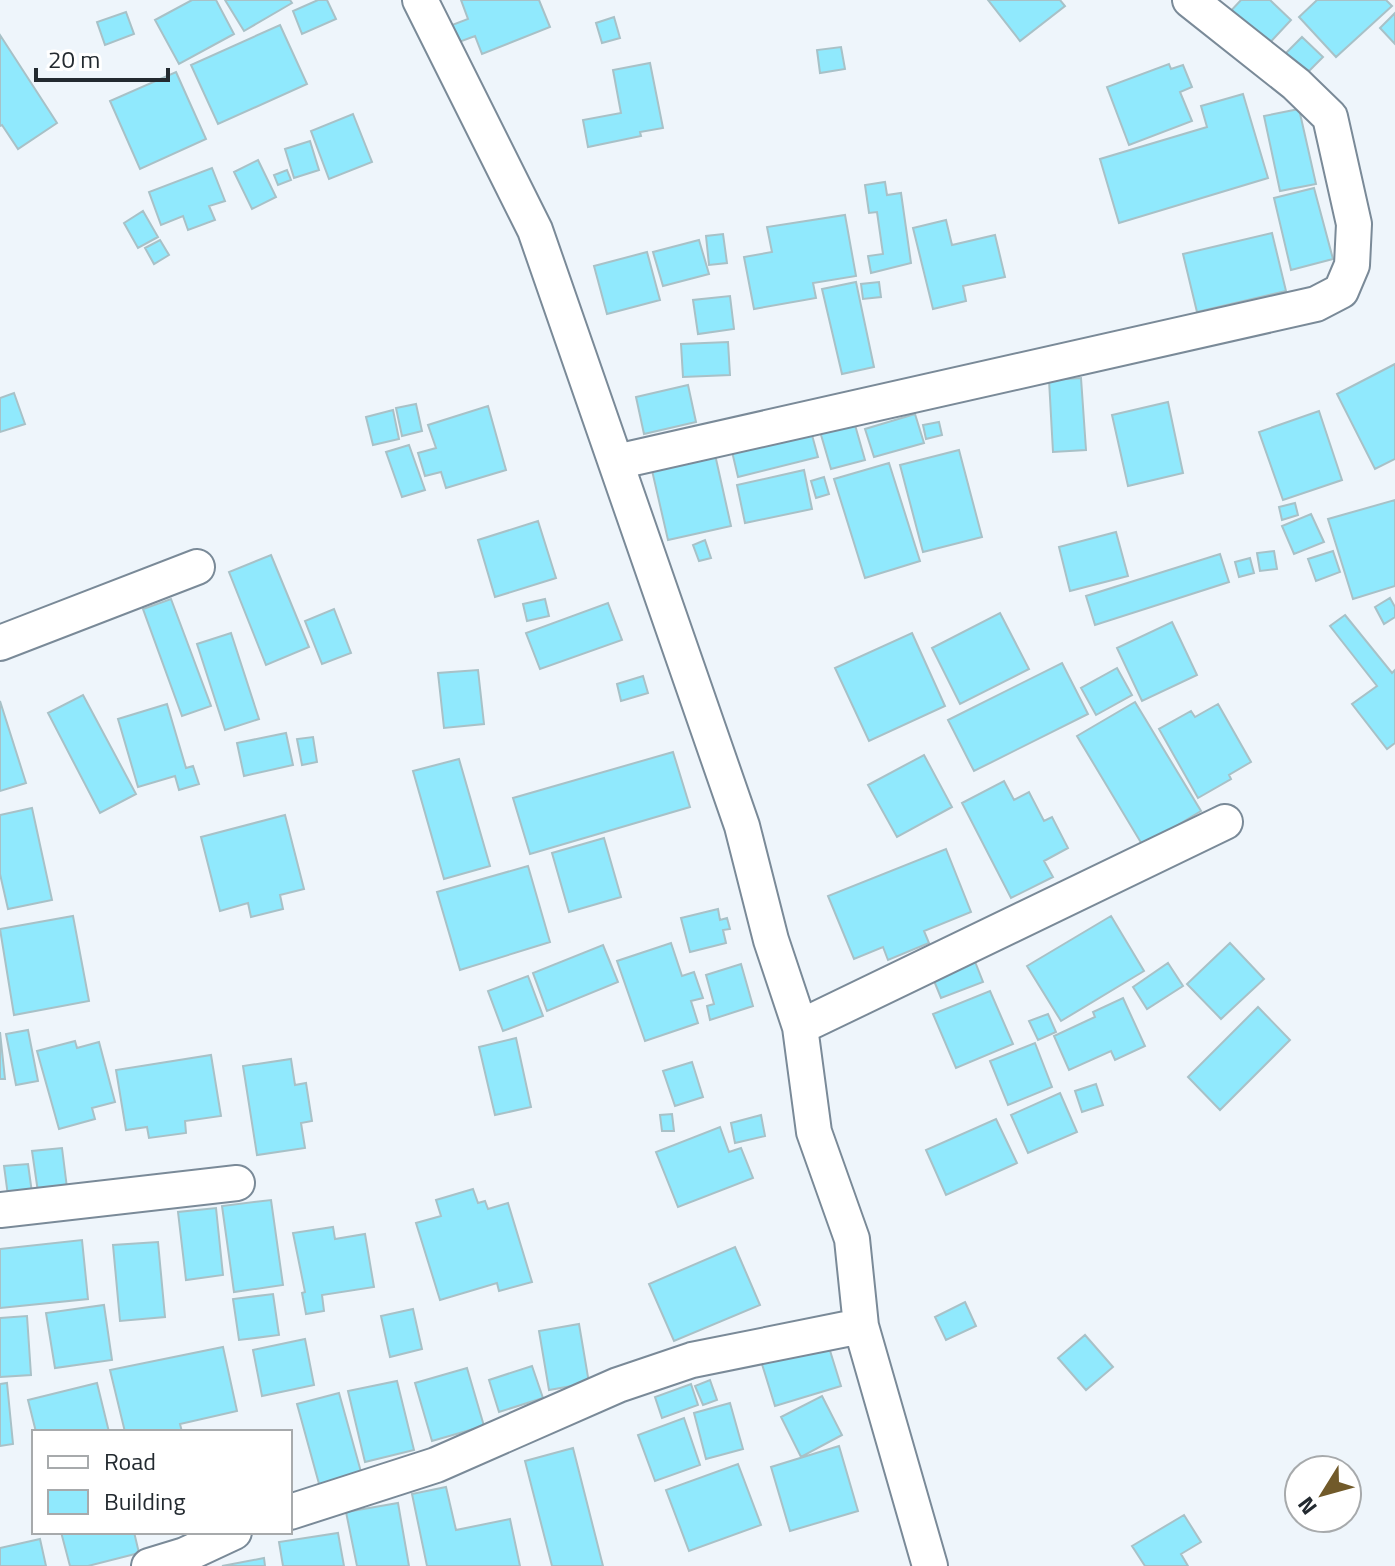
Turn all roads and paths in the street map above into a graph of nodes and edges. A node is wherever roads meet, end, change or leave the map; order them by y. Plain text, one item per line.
1 (420, 0) edge
2 (1190, 0) edge
3 (616, 462) junction
4 (197, 567) dead end
5 (0, 643) edge
6 (1225, 822) dead end
7 (800, 1027) junction
8 (237, 1183) dead end
9 (0, 1210) edge
10 (861, 1326) junction
11 (292, 1511) edge
12 (230, 1534) edge
13 (149, 1566) edge
14 (930, 1566) edge

1 - 3 street
2 - 3 street
3 - 7 street
4 - 5 street
6 - 7 street
7 - 10 street
8 - 9 street
10 - 11 street
10 - 14 street
12 - 13 street

